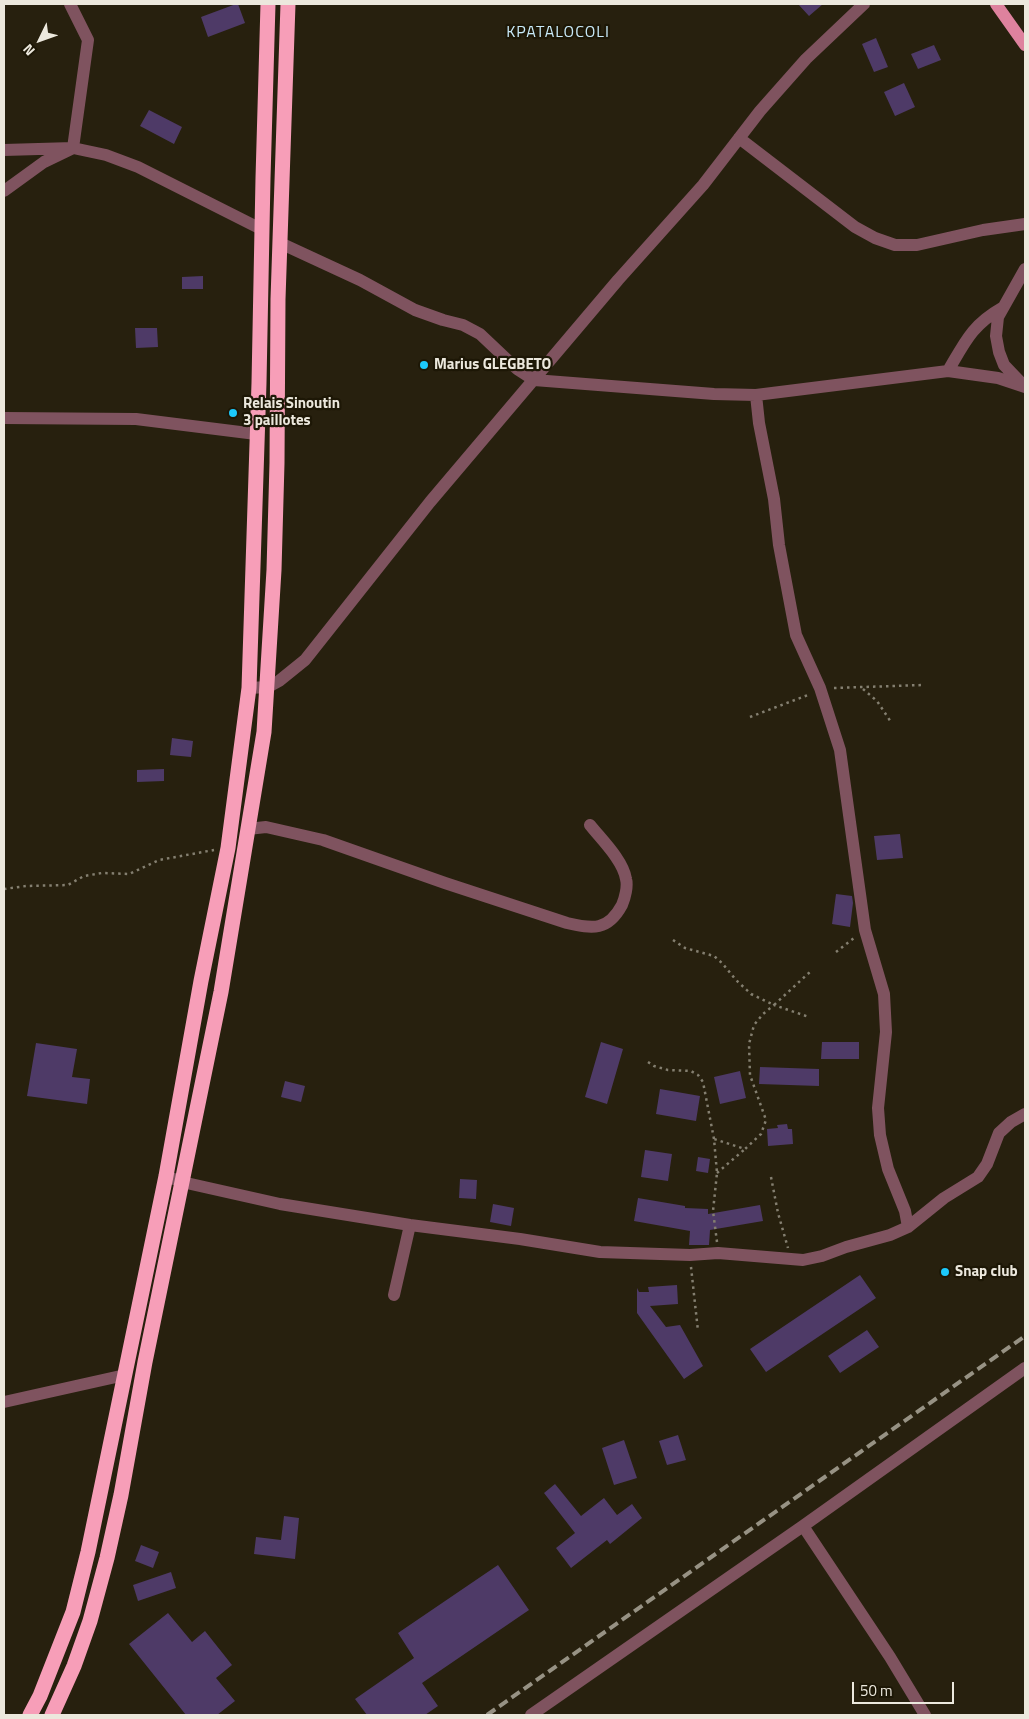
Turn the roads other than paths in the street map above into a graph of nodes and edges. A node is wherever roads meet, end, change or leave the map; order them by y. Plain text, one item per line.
1 (70, 4) edge
2 (268, 4) edge
3 (288, 4) edge
4 (864, 4) edge
5 (996, 4) edge
6 (1025, 45) edge
7 (739, 138) junction
8 (73, 148) junction
9 (4, 150) edge
10 (4, 191) edge
11 (1025, 224) edge
12 (263, 230) junction
13 (280, 243) junction
14 (1025, 269) edge
15 (1002, 308) junction
16 (948, 371) junction
17 (534, 380) junction
18 (1025, 387) edge
19 (756, 395) junction
20 (4, 418) edge
21 (256, 434) junction
22 (268, 687) junction
23 (249, 688) junction
24 (590, 825) dead end
25 (248, 829) junction
26 (1025, 1114) edge
27 (166, 1176) junction
28 (182, 1182) junction
29 (410, 1225) junction
30 (908, 1227) junction
31 (394, 1295) dead end
32 (1025, 1368) edge
33 (125, 1375) junction
34 (4, 1402) edge
35 (102, 1493) junction
36 (121, 1495) junction
37 (803, 1526) junction
38 (30, 1715) edge
39 (52, 1715) edge
40 (531, 1715) edge
41 (925, 1715) edge

1 - 8 street
2 - 12 highway
3 - 13 highway
4 - 7 street
5 - 6 main road
7 - 11 street
7 - 17 street
8 - 9 street
8 - 10 street
8 - 12 street
12 - 21 highway
13 - 17 street
13 - 22 highway
14 - 15 street
15 - 16 street
15 - 18 street
16 - 18 street
16 - 19 street
17 - 19 street
17 - 22 street
19 - 30 street
20 - 21 street
21 - 23 highway
22 - 23 street
22 - 25 highway
23 - 27 highway
24 - 25 street
25 - 28 highway
26 - 30 street
27 - 28 street
27 - 33 highway
28 - 29 street
28 - 36 highway
29 - 30 street
29 - 31 street
32 - 37 street
33 - 34 street
33 - 35 highway
35 - 36 highway
35 - 38 highway
36 - 39 highway
37 - 40 street
37 - 41 street

